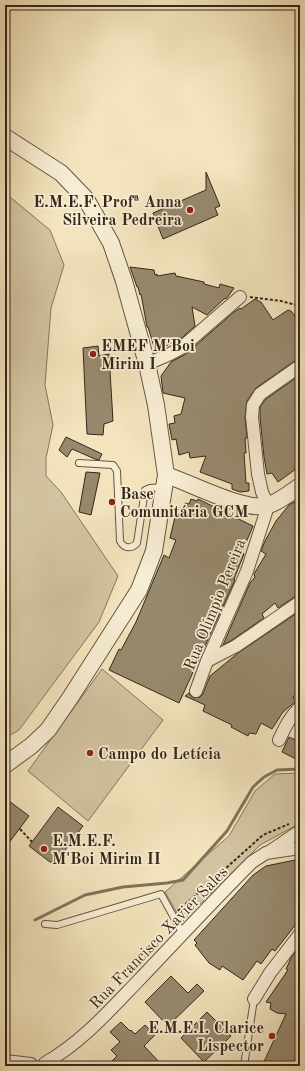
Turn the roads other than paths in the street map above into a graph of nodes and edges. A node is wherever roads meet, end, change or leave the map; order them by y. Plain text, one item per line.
1 (5, 137) edge
2 (240, 298) road end
3 (147, 364) junction
4 (300, 366) edge
5 (79, 463) dead end
6 (166, 481) junction
7 (300, 486) edge
8 (268, 506) junction
9 (300, 602) edge
10 (207, 661) junction
11 (196, 691) dead end
12 (300, 707) edge
13 (279, 740) dead end
14 (5, 765) edge
15 (300, 831) edge
16 (300, 848) edge
17 (266, 853) junction
18 (45, 924) dead end
19 (183, 934) junction
20 (300, 934) edge
21 (254, 1000) joint
22 (5, 1061) edge
23 (45, 1064) edge
24 (31, 1065) edge
25 (244, 1066) edge

1 - 3 street
2 - 3 street
3 - 6 street
4 - 8 street
5 - 6 lane
6 - 8 street
6 - 14 street
7 - 8 street
8 - 10 street, Rua Olímpio Pereira
9 - 10 street
10 - 11 street, Rua Olímpio Pereira
12 - 13 street
15 - 17 street
16 - 17 street, Rua Francisco Xavier Sales
17 - 19 street, Rua Francisco Xavier Sales
18 - 19 lane
19 - 23 street, Rua Francisco Xavier Sales
20 - 21 street
21 - 25 lane
22 - 24 street
23 - 24 street

